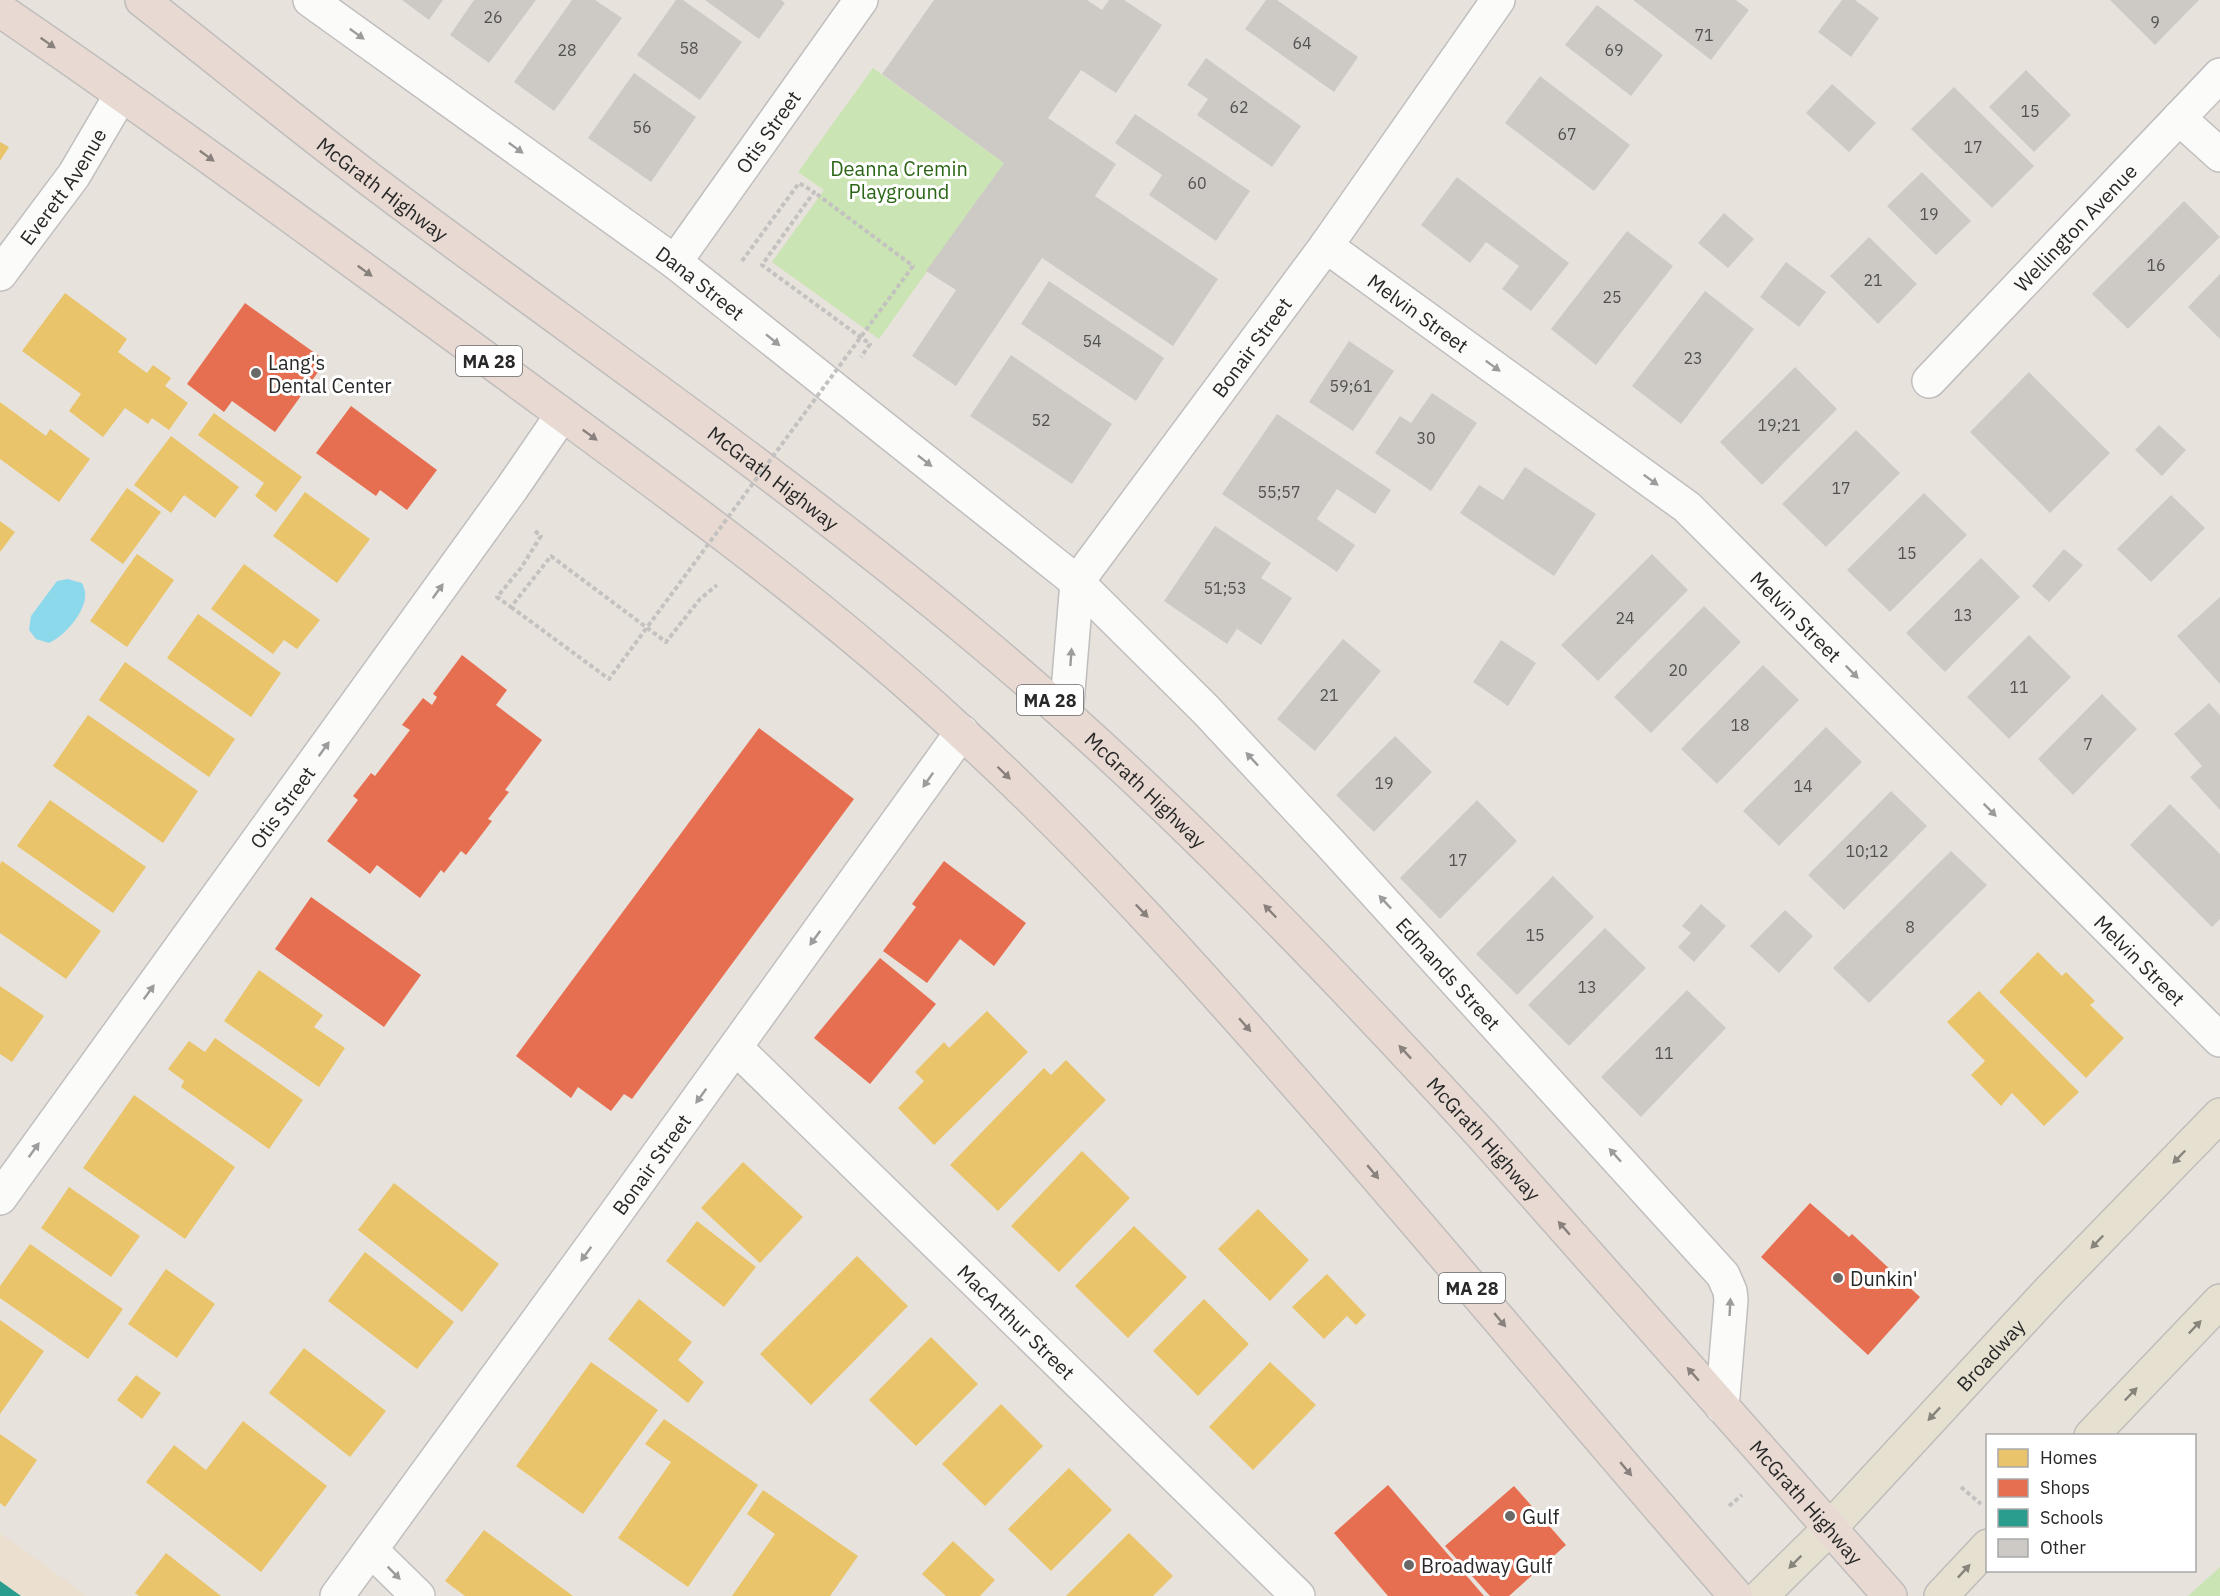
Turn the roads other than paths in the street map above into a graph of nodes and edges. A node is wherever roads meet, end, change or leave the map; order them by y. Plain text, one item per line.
1 (142, 0) edge
2 (310, 0) edge
3 (861, 0) edge
4 (1498, 0) edge
5 (0, 10) edge
6 (2220, 75) edge
7 (121, 95) junction
8 (2179, 118) junction
9 (2220, 155) edge
10 (1326, 246) junction
11 (675, 262) junction
12 (0, 274) edge
13 (1929, 381) dead end
14 (562, 415) junction
15 (1077, 582) junction
16 (1066, 715) junction
17 (962, 732) junction
18 (2220, 1040) edge
19 (736, 1048) junction
20 (2220, 1115) edge
21 (0, 1198) edge
22 (2220, 1301) edge
23 (1722, 1407) junction
24 (2093, 1434) edge
25 (1830, 1528) junction
26 (1986, 1548) edge
27 (371, 1550) junction
28 (337, 1596) edge
29 (418, 1596) edge
30 (1298, 1596) edge
31 (1736, 1596) edge
32 (1761, 1596) edge
33 (1890, 1596) edge
34 (1941, 1596) edge

1 - 16 highway, McGrath Highway / MA 28
2 -> 11 street, Dana Street
3 - 11 street, Otis Street
4 - 10 street, Bonair Street
5 -> 7 highway, MA 28
6 - 8 street, Wellington Avenue
7 - 12 street, Everett Avenue
7 -> 14 highway, MA 28
8 - 9 street
8 - 13 street, Wellington Avenue
10 - 15 street, Bonair Street
10 -> 18 street, Melvin Street
11 -> 15 street, Dana Street
14 -> 17 highway, MA 28
21 -> 14 street, Otis Street
16 -> 15 street
23 -> 15 street, Edmands Street
23 -> 16 highway, McGrath Highway / MA 28
17 -> 19 street, Bonair Street
17 -> 31 highway, MA 28
19 -> 27 street, Bonair Street
19 - 30 street, MacArthur Street
20 -> 25 main road, Broadway
24 -> 22 main road
23 - 25 highway, McGrath Highway / MA 28
25 -> 32 main road, Broadway
25 - 33 highway, McGrath Highway / MA 28
34 -> 26 main road
27 - 28 street, Bonair Street
27 -> 29 street

